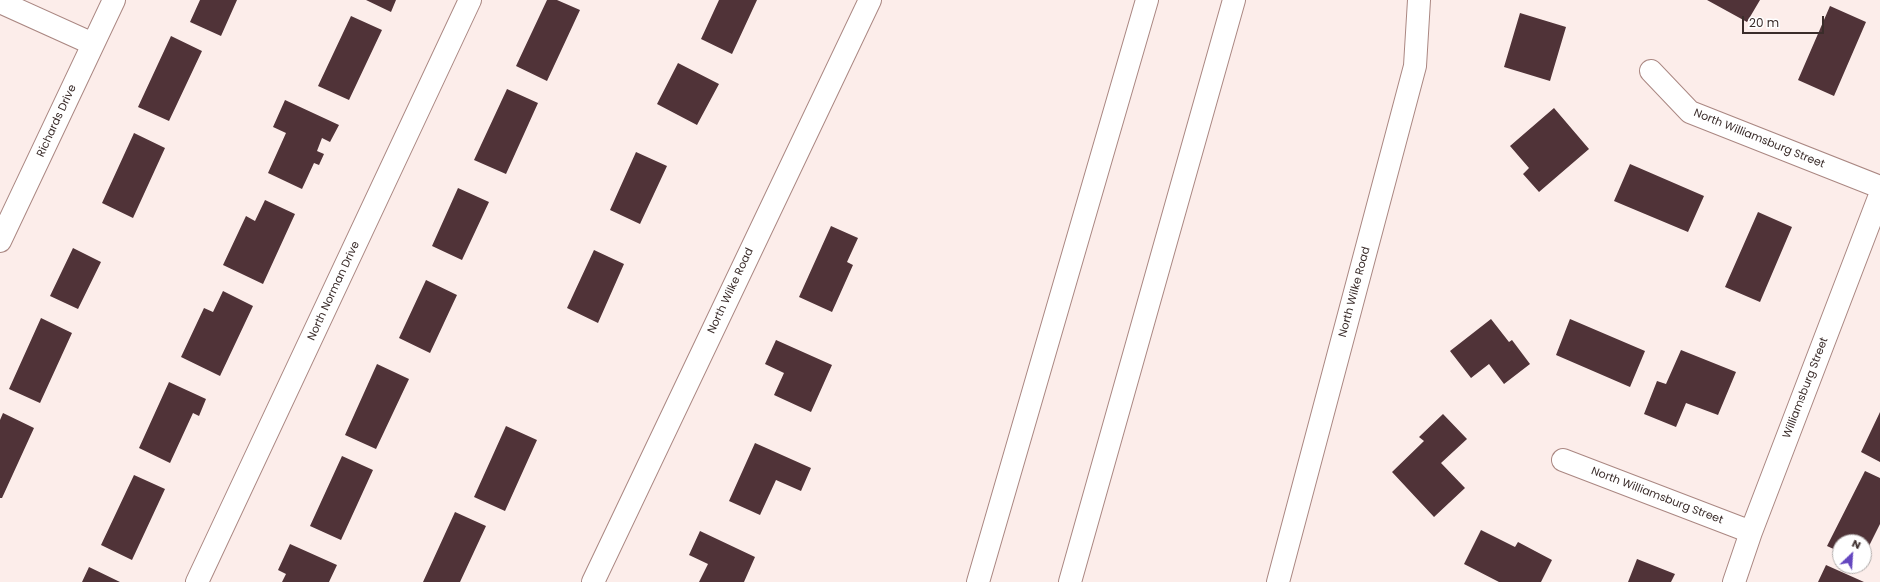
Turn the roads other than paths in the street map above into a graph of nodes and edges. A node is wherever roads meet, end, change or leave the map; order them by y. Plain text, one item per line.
1 (114, 0) edge
2 (470, 0) edge
3 (870, 0) edge
4 (1147, 0) edge
5 (1234, 0) edge
6 (1419, 0) edge
7 (0, 2) edge
8 (93, 44) junction
9 (1651, 71) dead end
10 (1880, 187) edge
11 (1880, 195) edge
12 (0, 241) edge
13 (1563, 460) dead end
14 (1752, 532) junction
15 (197, 582) edge
16 (593, 582) edge
17 (978, 582) edge
18 (1070, 582) edge
19 (1278, 582) edge
20 (1734, 582) edge

1 - 8 main road, Richards Drive
2 - 15 main road, North Norman Drive
3 - 16 main road, North Wilke Road
4 - 17 main road
5 - 18 main road
6 - 19 main road, North Wilke Road
7 - 8 main road
8 - 12 main road, Richards Drive
9 - 10 main road, North Williamsburg Street
11 - 14 main road, Williamsburg Street
13 - 14 main road, North Williamsburg Street
14 - 20 main road, Williamsburg Street

